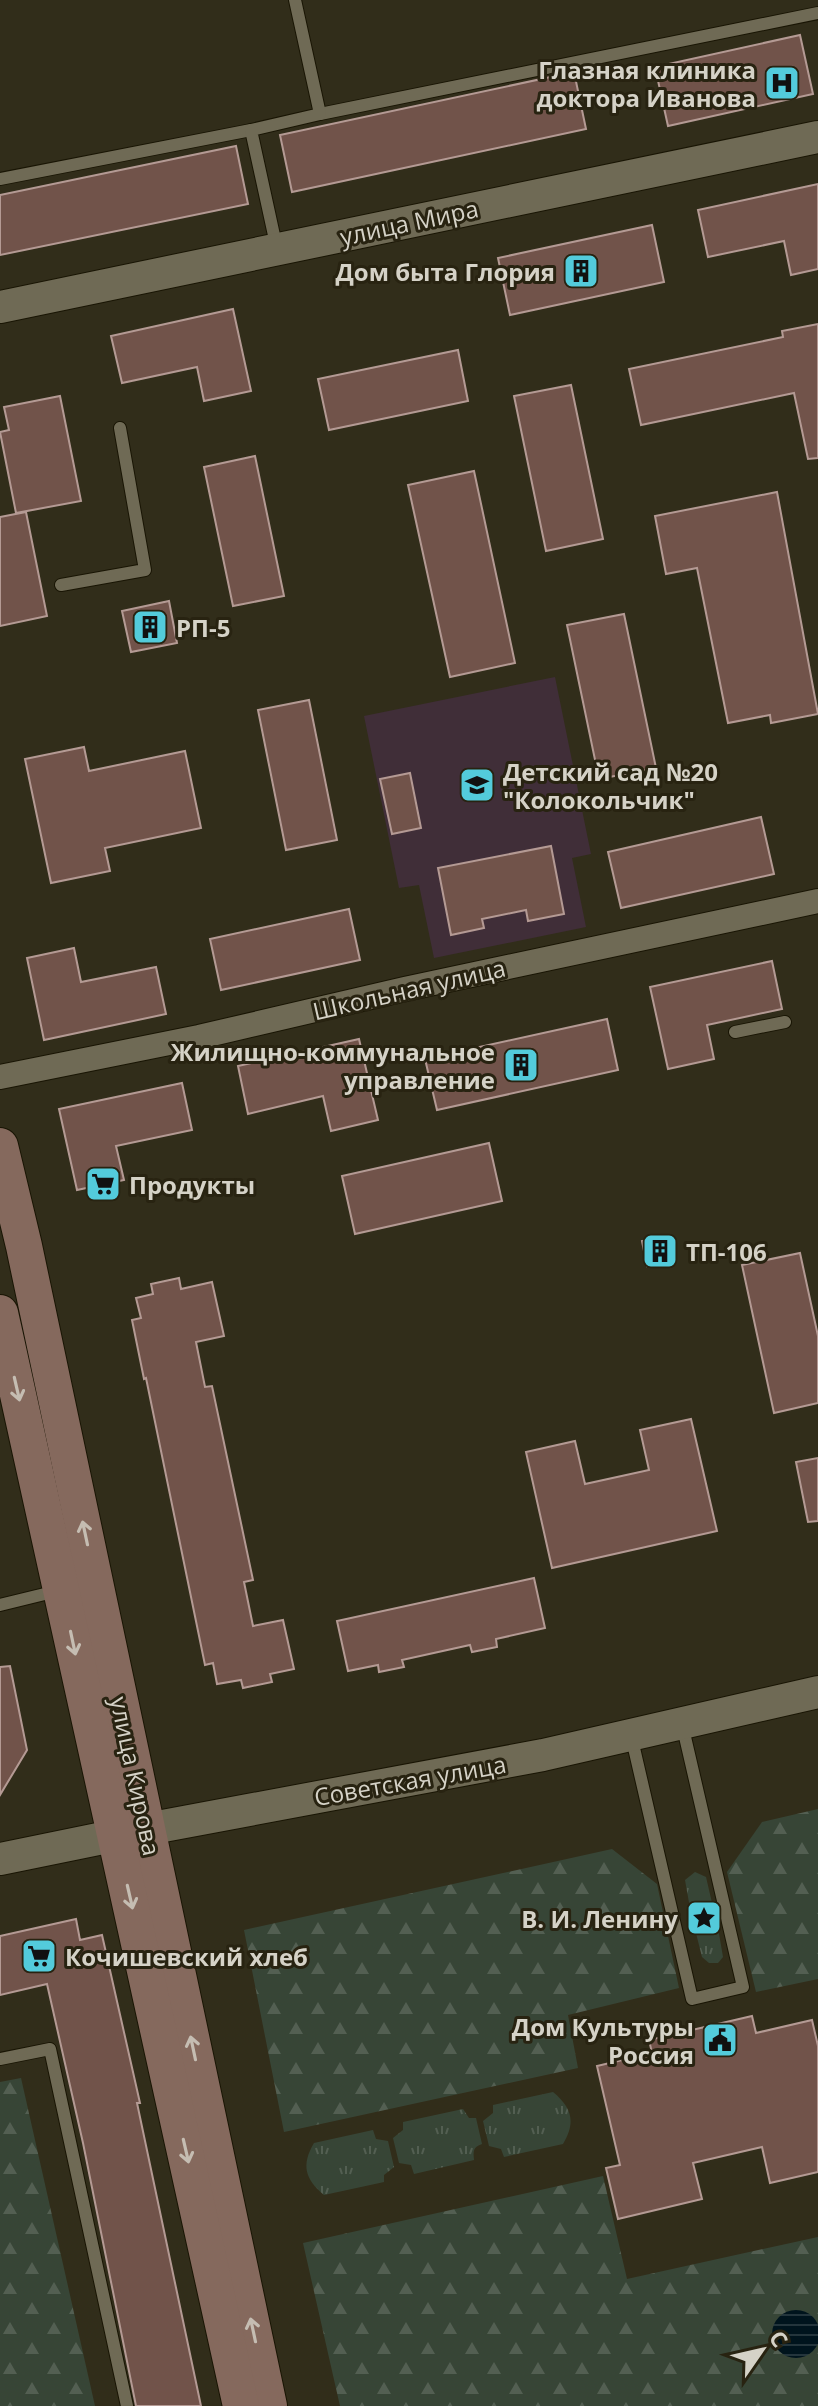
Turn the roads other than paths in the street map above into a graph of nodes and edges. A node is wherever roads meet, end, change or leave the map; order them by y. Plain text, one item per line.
1 (295, 0) edge
2 (818, 13) edge
3 (320, 114) junction
4 (251, 130) junction
5 (818, 137) edge
6 (0, 179) edge
7 (277, 250) junction
8 (0, 307) edge
9 (120, 428) dead end
10 (61, 585) dead end
11 (818, 901) edge
12 (785, 1022) dead end
13 (735, 1032) dead end
14 (0, 1077) edge
15 (0, 1146) edge
16 (0, 1313) edge
17 (78, 1586) junction
18 (0, 1605) edge
19 (818, 1692) edge
20 (682, 1724) junction
21 (631, 1735) junction
22 (131, 1832) junction
23 (0, 1859) edge
24 (0, 2059) edge
25 (127, 2406) edge
26 (241, 2406) edge
27 (269, 2406) edge

1 - 3 lane
2 - 3 lane
3 - 4 lane
4 - 6 lane
4 - 7 lane
5 - 7 street, улица Мира
7 - 8 street, улица Мира
9 - 10 lane
11 - 14 street, Школьная улица
12 - 13 lane
17 -> 15 main road, улица Кирова
16 -> 17 main road, улица Кирова
17 - 18 lane
17 - 22 main road, улица Кирова
19 - 20 street, Советская улица
20 - 21 street, Советская улица
20 - 21 lane
21 - 22 street, Советская улица
22 - 23 street, Советская улица
22 -> 26 main road, улица Кирова
27 -> 22 main road, улица Кирова
24 - 25 lane

